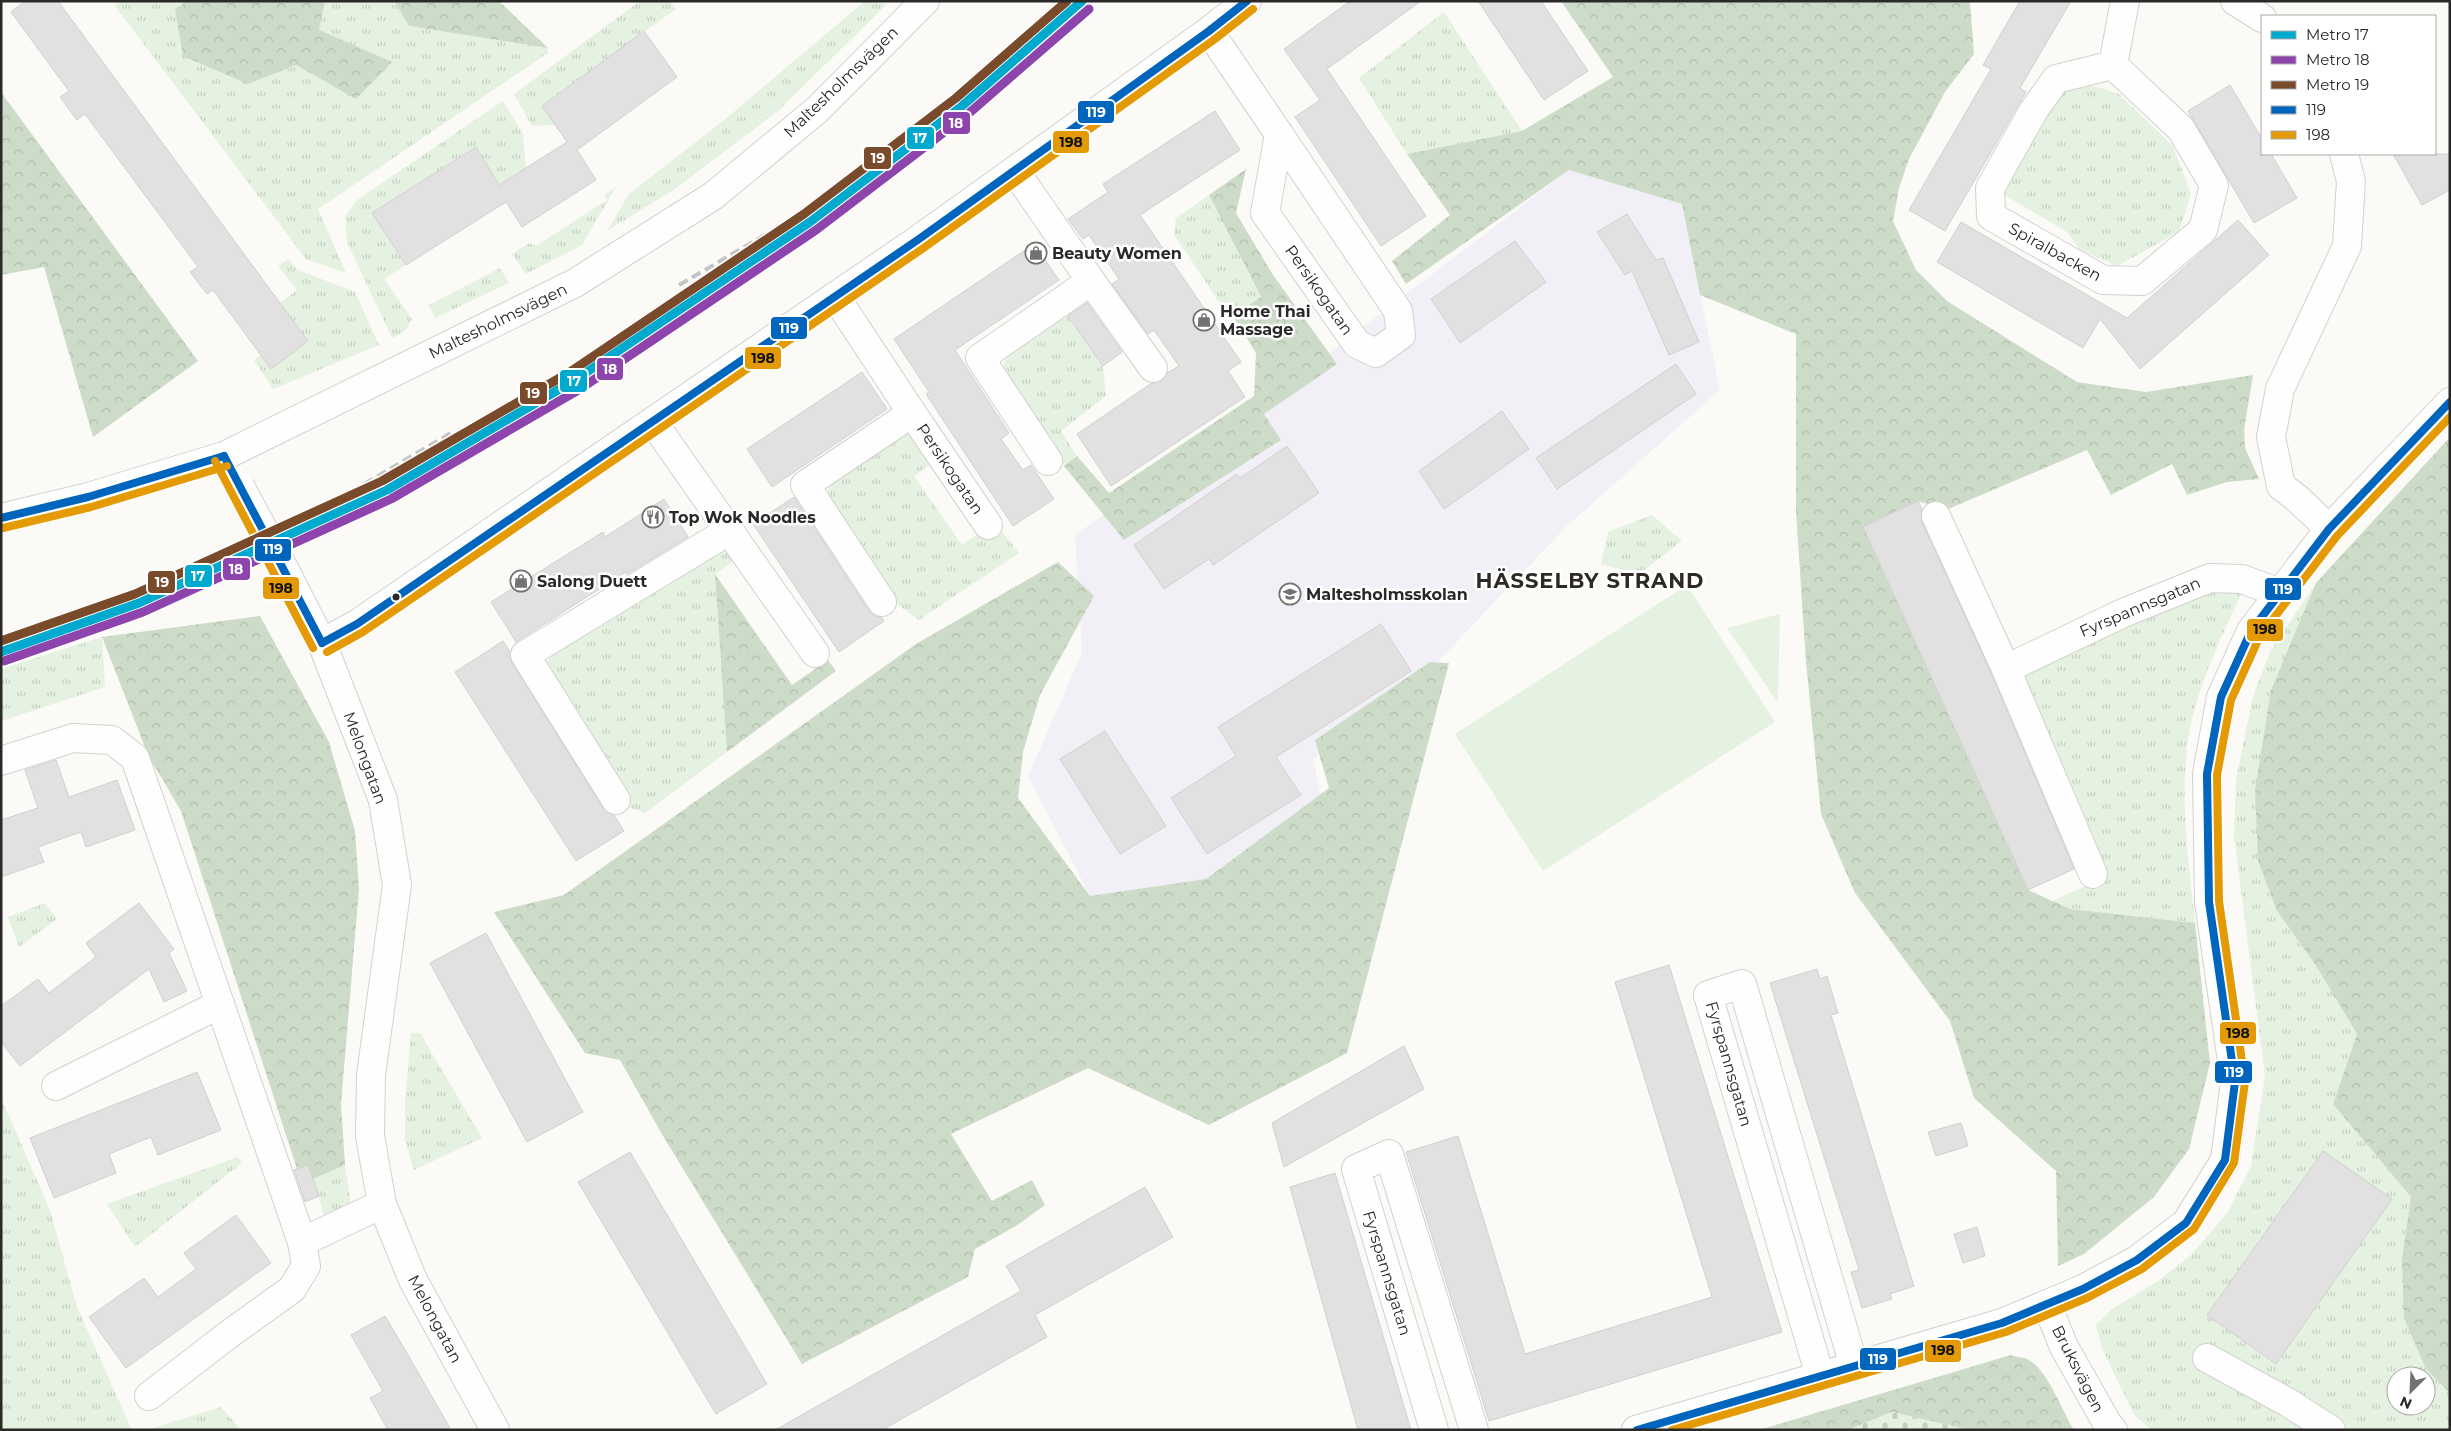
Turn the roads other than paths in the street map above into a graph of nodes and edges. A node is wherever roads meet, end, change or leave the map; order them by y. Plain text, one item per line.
1 (925, 1) edge
2 (1247, 1) edge
3 (2125, 1) edge
4 (2235, 1) edge
5 (2261, 17) edge
6 (1209, 31) junction
7 (2113, 65) junction
8 (1279, 134) junction
9 (2344, 155) edge
10 (1014, 171) junction
11 (1091, 281) junction
12 (835, 296) junction
13 (1153, 368) dead end
14 (2450, 402) edge
15 (912, 413) junction
16 (653, 422) junction
17 (224, 456) junction
18 (1048, 461) dead end
19 (1936, 516) dead end
20 (1, 518) edge
21 (988, 525) dead end
22 (2329, 529) junction
23 (730, 530) junction
24 (2280, 593) junction
25 (882, 602) dead end
26 (322, 643) junction
27 (814, 653) dead end
28 (2006, 669) junction
29 (1, 761) edge
30 (616, 800) dead end
31 (2093, 874) dead end
32 (220, 1004) junction
33 (56, 1086) dead end
34 (382, 1204) junction
35 (302, 1242) junction
36 (2047, 1305) junction
37 (2206, 1358) dead end
38 (1854, 1366) junction
39 (1820, 1376) junction
40 (149, 1396) dead end
41 (495, 1430) edge
42 (1434, 1430) edge
43 (1474, 1430) edge
44 (1636, 1430) edge
45 (2113, 1430) edge
46 (2331, 1430) edge

1 - 17 street, Maltesholmsvägen
2 - 6 street
3 - 7 street
4 - 5 street
6 - 8 street, Persikogatan
6 - 10 street
7 - 7 street, Spiralbacken
8 - 8 street, Persikogatan
9 - 22 street
10 - 11 street
10 - 12 street
11 - 13 street
11 - 18 street
12 - 15 street, Persikogatan
12 - 16 street
14 - 22 street
15 - 21 street, Persikogatan
15 - 25 street, Persikogatan
16 - 23 street
16 - 26 street
17 - 20 street, Maltesholmsvägen
17 - 26 street, Melongatan, bridge
19 - 28 street
22 - 24 street
23 - 27 street
23 - 30 street
24 - 28 street, Fyrspannsgatan
24 - 36 street
26 - 34 street, Melongatan
28 - 31 street
29 - 32 street
32 - 33 street
32 - 35 street
34 - 35 street
34 - 41 street, Melongatan
35 - 40 street
36 - 38 street
36 - 45 street, Bruksvägen
37 - 46 street
38 - 39 street
38 - 39 street, Fyrspannsgatan
39 - 44 street
42 - 43 street, Fyrspannsgatan

